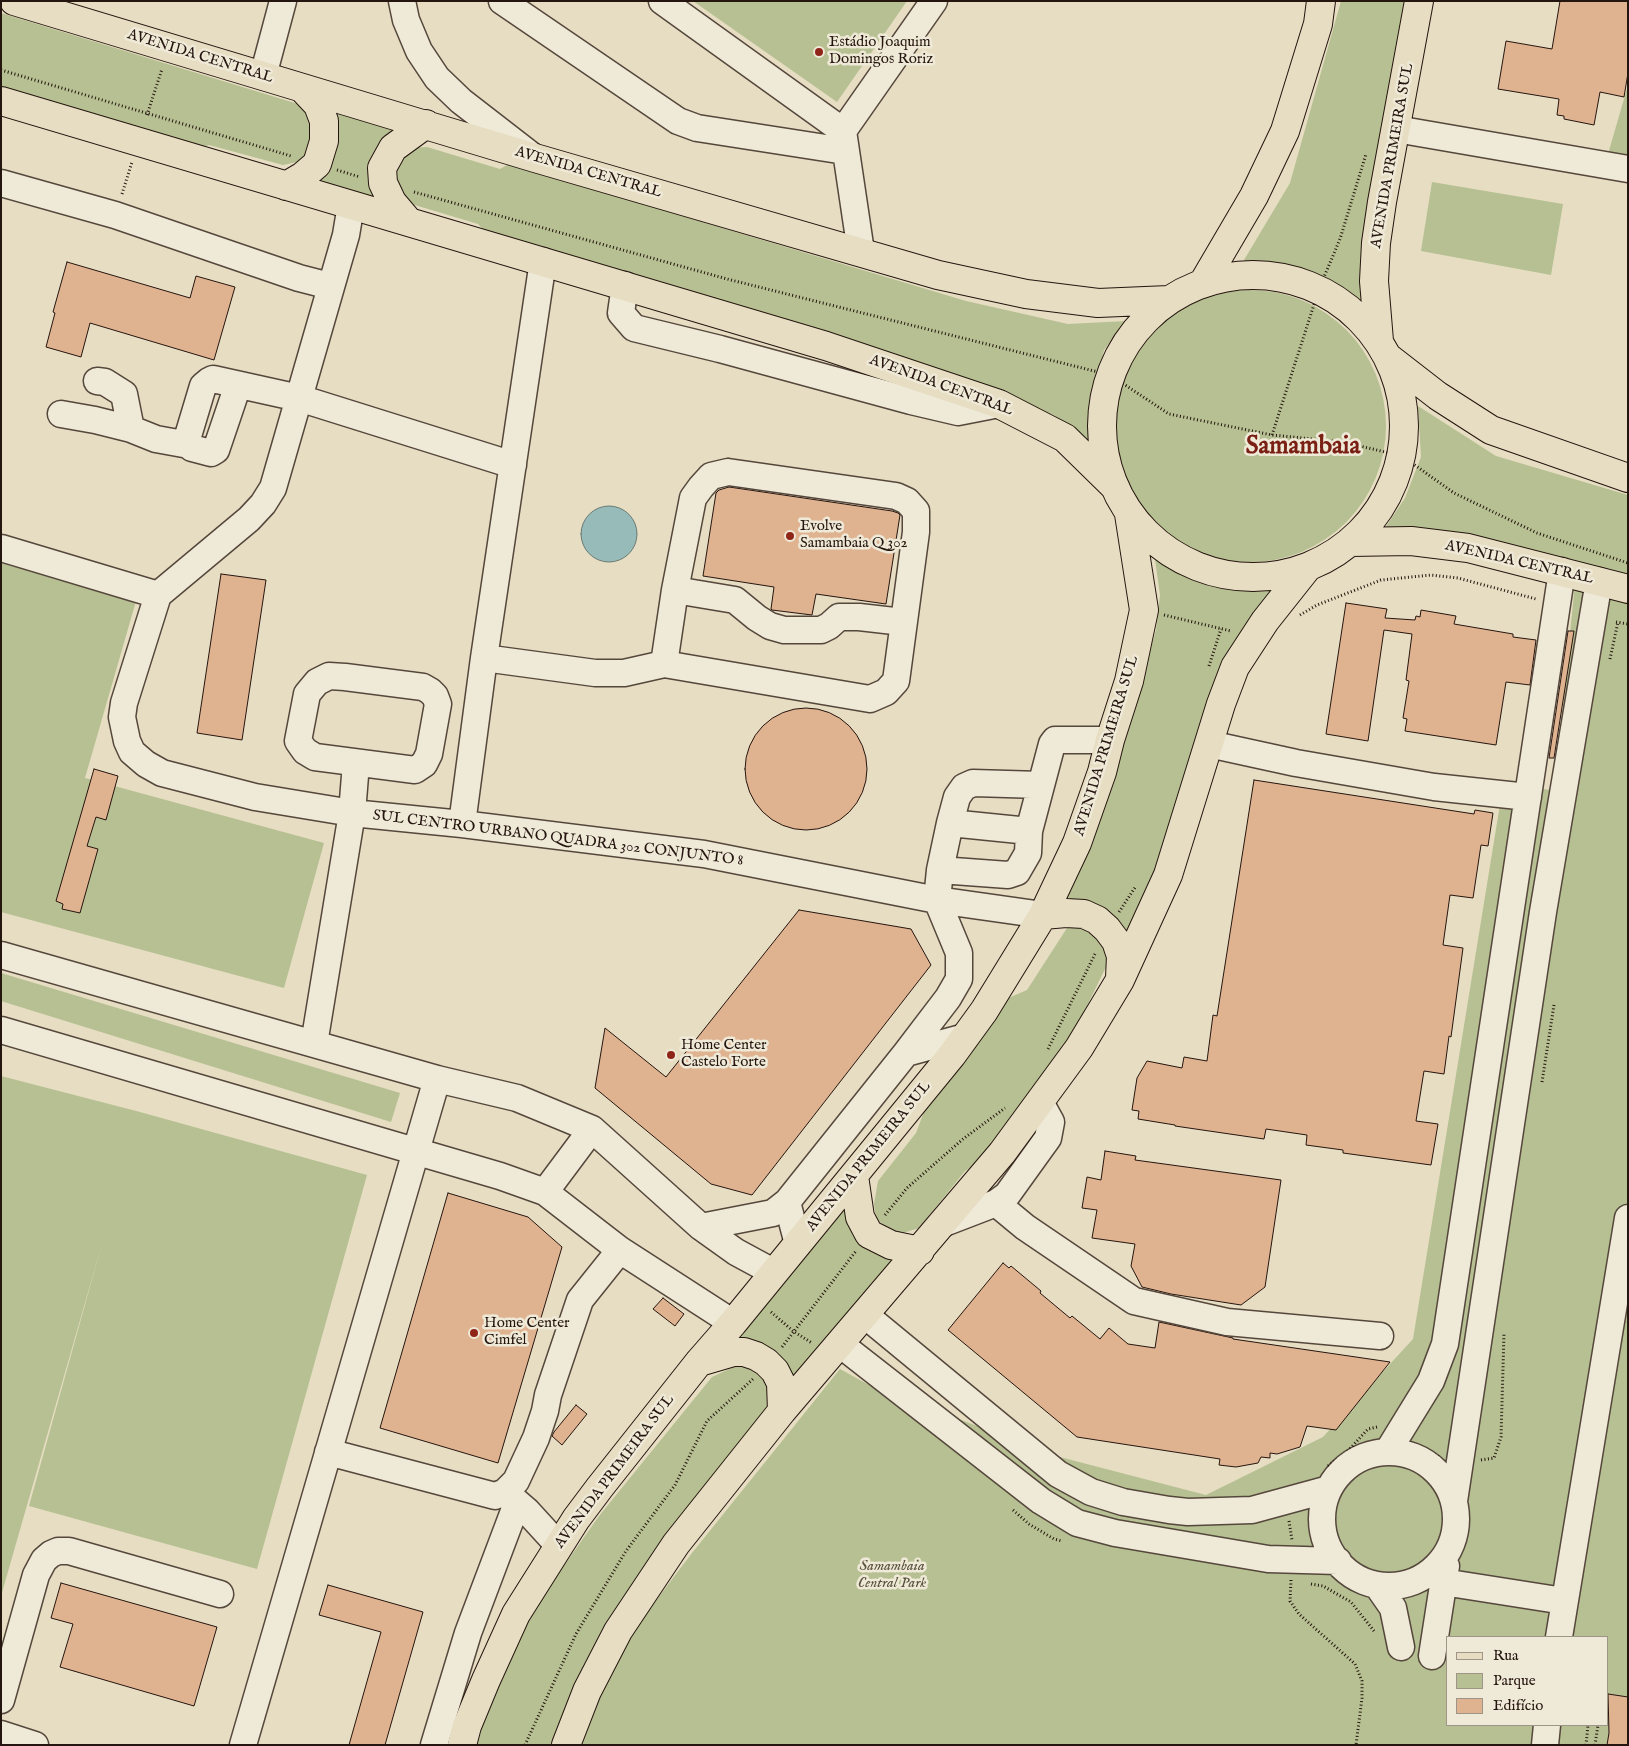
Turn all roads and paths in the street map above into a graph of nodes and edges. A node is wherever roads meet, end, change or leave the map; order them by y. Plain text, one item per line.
1 (14, 1) edge
2 (283, 1) edge
3 (402, 1) edge
4 (502, 1) edge
5 (662, 1) edge
6 (934, 1) edge
7 (1321, 1) edge
8 (1419, 1) edge
9 (1, 70) edge
10 (263, 76) junction
11 (302, 88) junction
12 (1, 100) edge
13 (426, 124) junction
14 (1396, 130) junction
15 (844, 141) junction
16 (1366, 151) dead end
17 (535, 158) junction
18 (317, 164) junction
19 (1628, 170) edge
20 (1, 183) edge
21 (383, 183) junction
22 (286, 186) junction
23 (351, 205) junction
24 (409, 222) junction
25 (861, 252) junction
26 (543, 261) junction
27 (1203, 283) junction
28 (624, 285) junction
29 (330, 286) junction
30 (1319, 289) junction
31 (1169, 300) junction
32 (1384, 350) junction
33 (1110, 376) junction
34 (97, 381) dead end
35 (300, 398) junction
36 (999, 404) junction
37 (62, 414) dead end
38 (131, 429) junction
39 (1272, 435) junction
40 (1402, 456) junction
41 (513, 465) junction
42 (1628, 478) edge
43 (1113, 485) junction
44 (1128, 514) junction
45 (1350, 542) junction
46 (1, 548) edge
47 (1628, 563) edge
48 (1307, 568) junction
49 (1562, 571) junction
50 (1599, 581) junction
51 (1628, 589) edge
52 (675, 590) junction
53 (158, 595) junction
54 (1557, 604) junction
55 (1144, 610) junction
56 (1300, 615) dead end
57 (1593, 615) junction
58 (903, 622) junction
59 (1628, 624) edge
60 (1221, 629) junction
61 (1256, 635) junction
62 (484, 658) junction
63 (664, 664) junction
64 (1206, 675) dead end
65 (1110, 740) junction
66 (1209, 744) junction
67 (356, 763) junction
68 (1041, 785) junction
69 (1528, 797) junction
70 (352, 813) junction
71 (950, 823) junction
72 (462, 824) junction
73 (1030, 831) junction
74 (940, 870) junction
75 (1136, 886) dead end
76 (937, 900) junction
77 (1044, 916) junction
78 (1107, 929) junction
79 (1, 955) edge
80 (1120, 980) junction
81 (1, 1030) edge
82 (965, 1037) junction
83 (314, 1044) junction
84 (1047, 1051) dead end
85 (906, 1053) junction
86 (436, 1079) junction
87 (1040, 1102) junction
88 (1008, 1106) dead end
89 (592, 1129) junction
90 (415, 1151) junction
91 (854, 1176) junction
92 (545, 1192) junction
93 (786, 1202) junction
94 (996, 1203) junction
95 (1628, 1218) edge
96 (944, 1223) junction
97 (701, 1227) junction
98 (869, 1234) junction
99 (798, 1244) junction
100 (620, 1250) junction
101 (920, 1251) junction
102 (774, 1272) junction
103 (865, 1315) junction
104 (733, 1323) junction
105 (1380, 1336) dead end
106 (840, 1344) junction
107 (699, 1362) junction
108 (768, 1364) junction
109 (782, 1411) junction
110 (1388, 1451) junction
111 (328, 1452) junction
112 (1329, 1489) junction
113 (511, 1497) junction
114 (1454, 1500) junction
115 (559, 1546) junction
116 (1448, 1551) junction
117 (1338, 1562) junction
118 (1443, 1582) junction
119 (1377, 1585) junction
120 (220, 1594) dead end
121 (1564, 1601) junction
122 (1559, 1636) edge
123 (1401, 1647) dead end
124 (1432, 1656) dead end
125 (1, 1700) edge
126 (1547, 1726) edge
127 (1588, 1726) edge
128 (1598, 1726) edge
129 (1, 1734) edge
130 (34, 1745) edge
131 (243, 1745) edge
132 (434, 1745) edge
133 (462, 1745) edge
134 (525, 1745) edge
135 (566, 1745) edge
136 (1545, 1745) edge
137 (1586, 1745) edge
138 (1595, 1745) edge

1 - 10 main road, AVENIDA CENTRAL
2 - 10 street
3 - 17 street
4 - 15 street
5 - 15 street
6 - 15 street
7 - 27 main road
8 - 14 main road, AVENIDA PRIMEIRA SUL
9 - 18 path
10 - 11 main road, AVENIDA CENTRAL
11 - 13 main road, AVENIDA CENTRAL
11 - 18 main road
12 - 22 main road, AVENIDA CENTRAL
13 - 17 main road, AVENIDA CENTRAL
13 - 21 main road
14 - 19 street
14 - 32 main road, AVENIDA PRIMEIRA SUL
15 - 25 street
16 - 30 path
17 - 25 main road, AVENIDA CENTRAL
18 - 21 path
18 - 22 main road
20 - 29 street
21 - 24 main road
21 - 33 path
22 - 23 main road, AVENIDA CENTRAL
23 - 24 main road, AVENIDA CENTRAL
23 - 29 street
24 - 26 main road, AVENIDA CENTRAL
25 - 31 main road, AVENIDA CENTRAL
26 - 28 main road, AVENIDA CENTRAL
26 - 41 street
27 - 30 main road
27 - 31 main road
28 - 36 main road, AVENIDA CENTRAL
28 - 36 street
29 - 35 street
30 - 32 main road
30 - 39 path
31 - 33 main road
32 - 40 main road
32 - 42 main road
33 - 39 path
33 - 43 main road
34 - 38 street
35 - 38 street
35 - 41 street
35 - 53 street
36 - 43 main road, AVENIDA CENTRAL
37 - 38 street
39 - 40 path
40 - 45 main road
40 - 47 path
41 - 62 street
43 - 44 main road
44 - 48 main road
44 - 55 main road, AVENIDA PRIMEIRA SUL
45 - 48 main road
45 - 49 main road, AVENIDA CENTRAL
46 - 53 street
48 - 61 main road
49 - 50 main road, AVENIDA CENTRAL
49 - 54 street
50 - 51 main road, AVENIDA CENTRAL
50 - 57 street
52 - 58 street
52 - 58 street
52 - 63 street
53 - 70 street, SUL CENTRO URBANO QUADRA 302 CONJUNTO 8
54 - 56 path
54 - 69 street
55 - 60 path
55 - 65 main road, AVENIDA PRIMEIRA SUL
57 - 59 path
57 - 114 street
58 - 63 street
60 - 61 path
60 - 64 path
61 - 66 main road
62 - 63 street
62 - 72 street
65 - 68 street
65 - 77 main road, AVENIDA PRIMEIRA SUL
66 - 69 street
66 - 80 main road
67 - 67 street
67 - 70 street
68 - 71 street
68 - 73 street
69 - 110 street
70 - 72 street, SUL CENTRO URBANO QUADRA 302 CONJUNTO 8
70 - 83 street
71 - 73 street
71 - 74 street
72 - 76 street, SUL CENTRO URBANO QUADRA 302 CONJUNTO 8
73 - 74 street
74 - 76 street
75 - 78 path
76 - 77 street, SUL CENTRO URBANO QUADRA 302 CONJUNTO 8
76 - 85 street
77 - 78 main road
77 - 82 main road, AVENIDA PRIMEIRA SUL
78 - 80 main road
78 - 84 path
79 - 83 street
80 - 87 main road
81 - 90 street
82 - 85 street
82 - 91 main road, AVENIDA PRIMEIRA SUL
83 - 86 street
85 - 93 street
86 - 89 street
86 - 90 street
87 - 94 street
87 - 96 main road
88 - 98 path
89 - 92 street
89 - 97 street
90 - 92 street
90 - 111 street
91 - 98 main road
91 - 99 main road, AVENIDA PRIMEIRA SUL
92 - 100 street
93 - 97 street
93 - 99 street
94 - 96 street
94 - 105 street
95 - 121 street
96 - 101 main road
97 - 102 street
98 - 101 main road
98 - 108 path
99 - 102 main road, AVENIDA PRIMEIRA SUL
100 - 104 street
100 - 113 street
101 - 103 main road
102 - 104 main road, AVENIDA PRIMEIRA SUL
103 - 106 main road
103 - 112 street
104 - 107 main road, AVENIDA PRIMEIRA SUL
106 - 109 main road
106 - 117 street
107 - 108 main road
107 - 115 main road, AVENIDA PRIMEIRA SUL
108 - 109 main road
108 - 134 path
109 - 135 main road
110 - 112 street
110 - 114 street
111 - 113 street
111 - 131 street
112 - 117 street
113 - 115 street
113 - 132 street
114 - 116 street
115 - 133 main road, AVENIDA PRIMEIRA SUL
116 - 118 street
116 - 119 street
117 - 119 street
118 - 121 street
118 - 124 street
119 - 123 street
120 - 125 street
121 - 122 street
126 - 136 street
127 - 137 path
128 - 138 path
129 - 130 street

